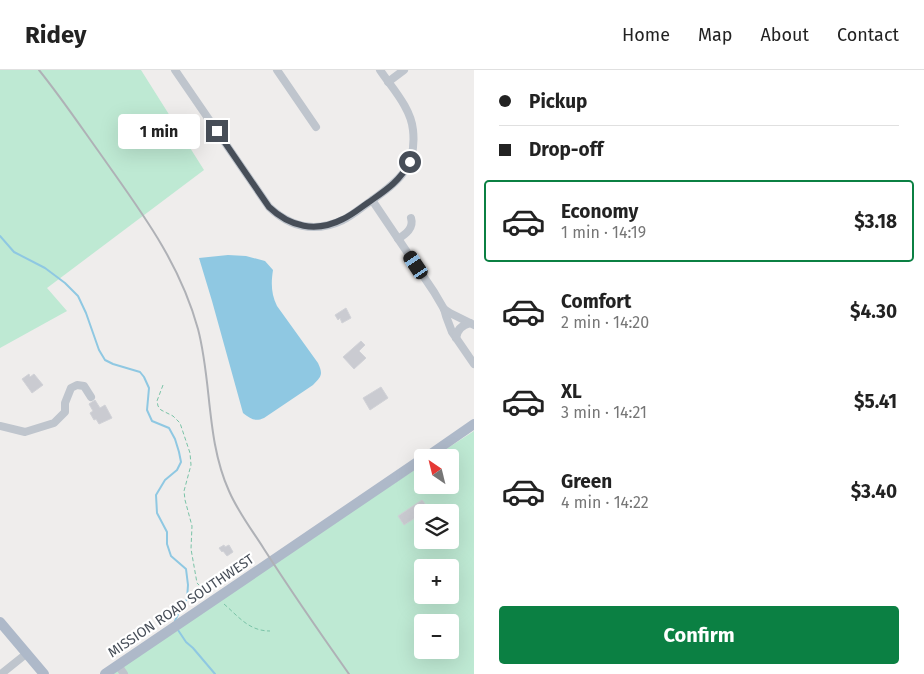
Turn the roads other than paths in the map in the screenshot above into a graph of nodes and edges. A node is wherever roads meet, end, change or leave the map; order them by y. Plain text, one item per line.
1 (175, 70) edge
2 (277, 70) edge
3 (380, 70) edge
4 (404, 70) edge
5 (388, 82) junction
6 (316, 127) dead end
7 (372, 200) junction
8 (411, 218) dead end
9 (398, 239) junction
10 (444, 309) junction
11 (472, 324) edge
12 (456, 338) junction
13 (474, 364) edge
14 (91, 397) dead end
15 (474, 424) edge
16 (0, 426) edge
17 (437, 449) edge
18 (414, 465) edge
19 (0, 622) edge
20 (26, 654) junction
21 (118, 665) junction
22 (12, 671) edge
23 (1, 674) edge
24 (44, 674) edge
25 (105, 674) edge
26 (124, 674) edge

1 - 7 street
2 - 6 street
3 - 5 street
4 - 5 street
5 - 7 street
7 - 9 street
8 - 9 street
9 - 10 street
10 - 11 street
10 - 12 street
11 - 12 street
12 - 13 street
14 - 16 street
15 - 17 main road, MISSION ROAD SOUTHWEST
18 - 21 main road, MISSION ROAD SOUTHWEST
19 - 20 main road
20 - 22 street
20 - 24 main road
21 - 25 main road, MISSION ROAD SOUTHWEST
21 - 26 street
22 - 23 street

